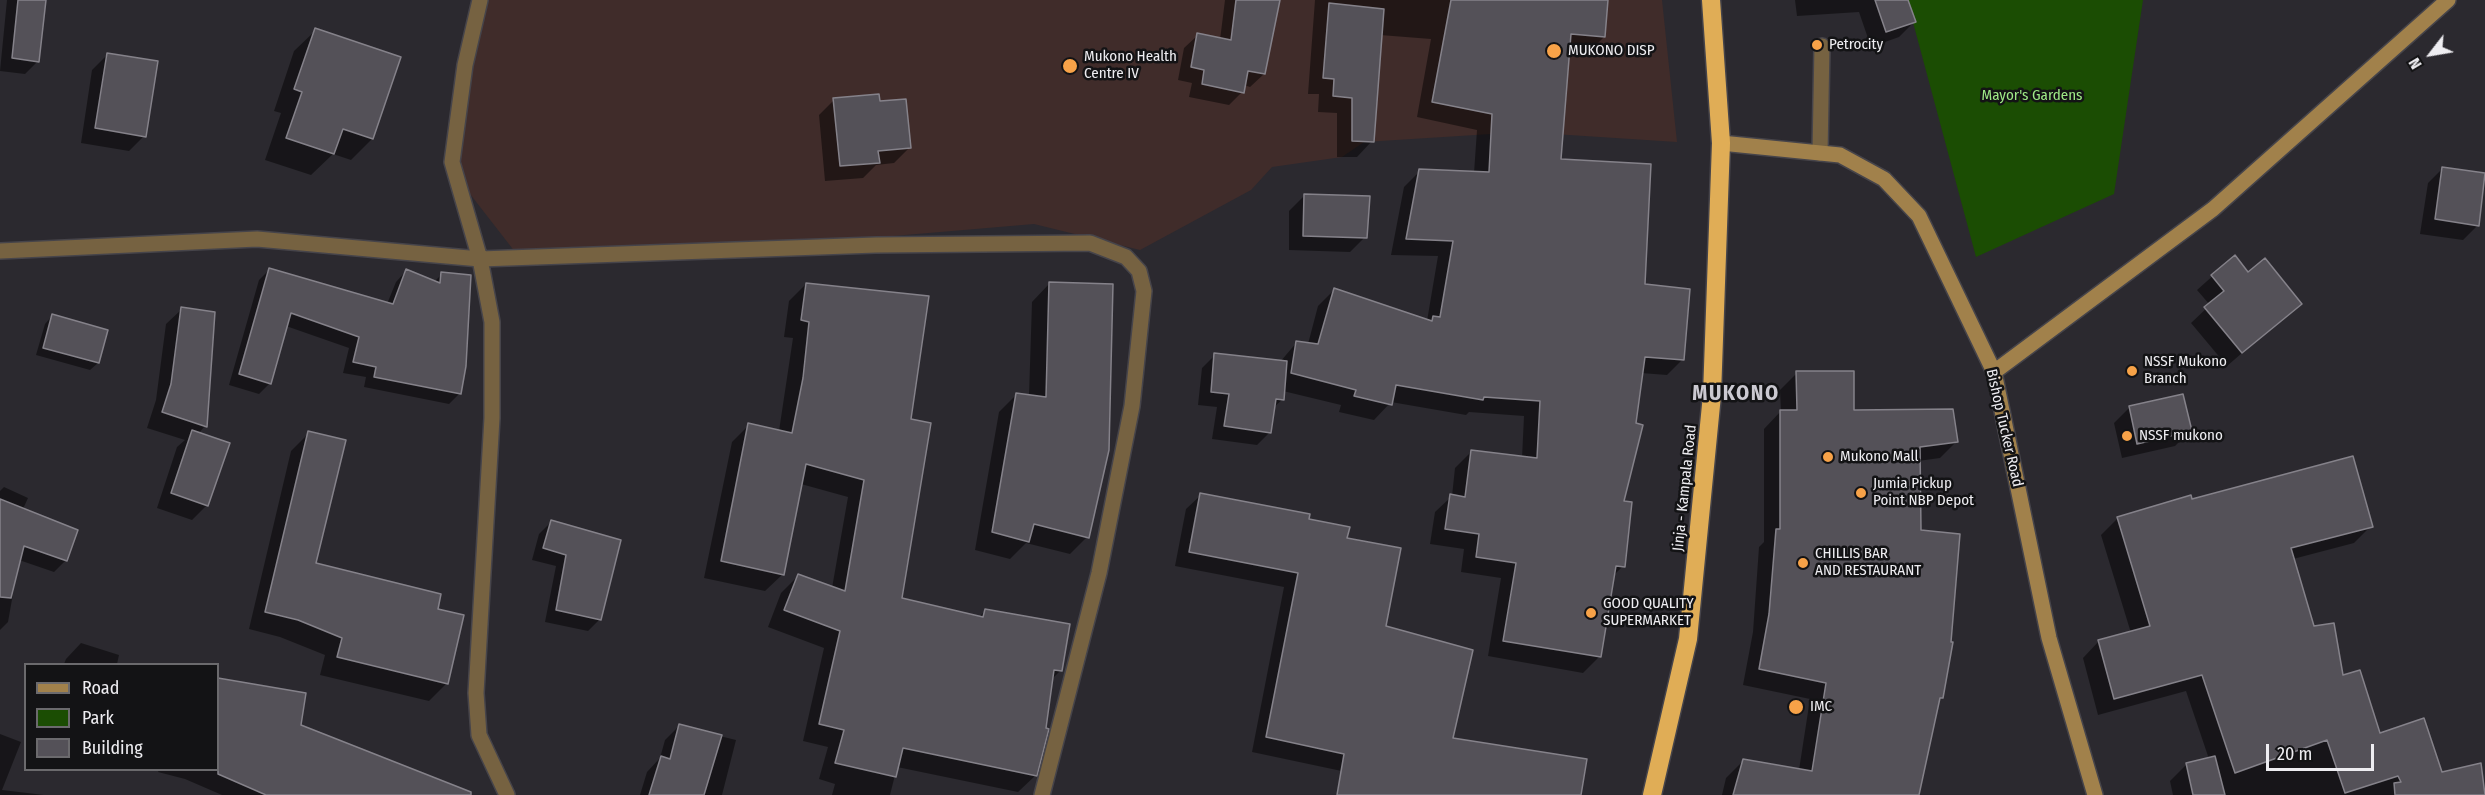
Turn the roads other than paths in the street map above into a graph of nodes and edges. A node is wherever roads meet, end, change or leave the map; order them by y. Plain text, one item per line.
1 (480, 0) edge
2 (1712, 0) edge
3 (2448, 0) edge
4 (1822, 46) dead end
5 (1721, 143) junction
6 (1820, 153) junction
7 (0, 251) edge
8 (480, 259) junction
9 (1994, 372) junction
10 (507, 795) edge
11 (1042, 795) edge
12 (1652, 795) edge
13 (2095, 795) edge

1 - 8 street
2 - 5 highway, Jinja - Kampala Road
3 - 9 main road
4 - 6 street
5 - 6 main road, Bishop Tucker Road
5 - 12 highway, Jinja - Kampala Road
6 - 9 main road, Bishop Tucker Road
7 - 8 street
8 - 10 street
8 - 11 street
9 - 13 main road, Bishop Tucker Road

